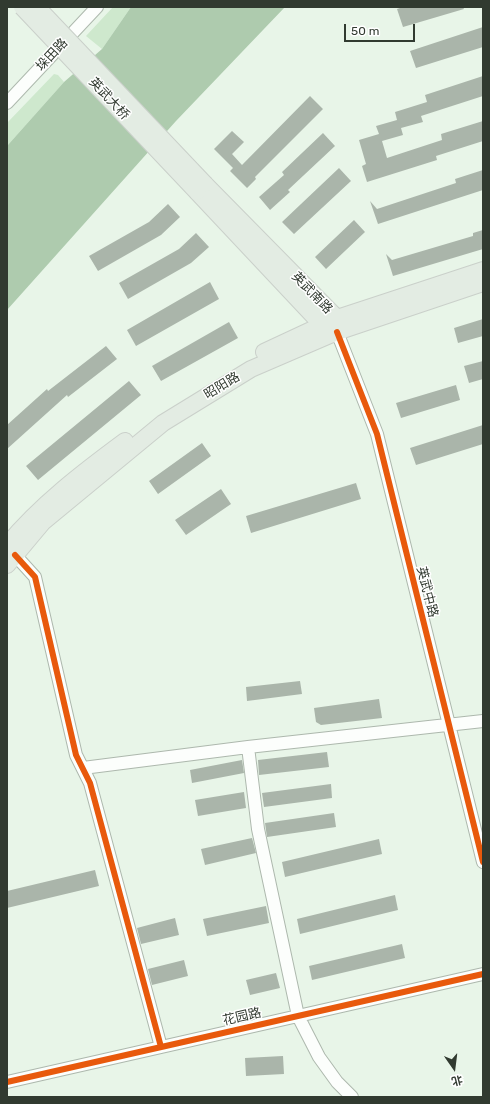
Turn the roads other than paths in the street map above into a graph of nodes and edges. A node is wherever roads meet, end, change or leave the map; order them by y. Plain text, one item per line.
1 (22, 7) edge
2 (37, 7) edge
3 (97, 7) edge
4 (7, 102) edge
5 (201, 188) junction
6 (483, 270) edge
7 (483, 283) edge
8 (322, 325) junction
9 (337, 325) junction
10 (10, 555) edge
11 (483, 721) edge
12 (449, 724) junction
13 (248, 747) junction
14 (83, 768) junction
15 (483, 862) edge
16 (483, 974) edge
17 (298, 1016) junction
18 (161, 1047) junction
19 (7, 1082) edge
20 (352, 1097) edge

1 - 5 main road, 英武大桥, bridge
2 - 5 main road, 英武大桥, bridge
3 - 4 street, 垛田路
5 - 8 main road, 英武南路
5 - 9 main road, 英武南路
6 - 9 main road, 昭阳路
7 - 9 main road, 昭阳路
8 - 9 main road, 昭阳路
8 - 10 main road, 昭阳路
9 - 10 main road, 昭阳路
9 - 12 street, 英武中路
10 - 14 street
11 - 12 street
12 - 13 street
12 - 15 street, 英武中路
13 - 14 street
13 - 17 street
14 - 18 street
16 - 17 street, 花园路
17 - 18 street, 花园路
17 - 20 street
18 - 19 street, 花园路

